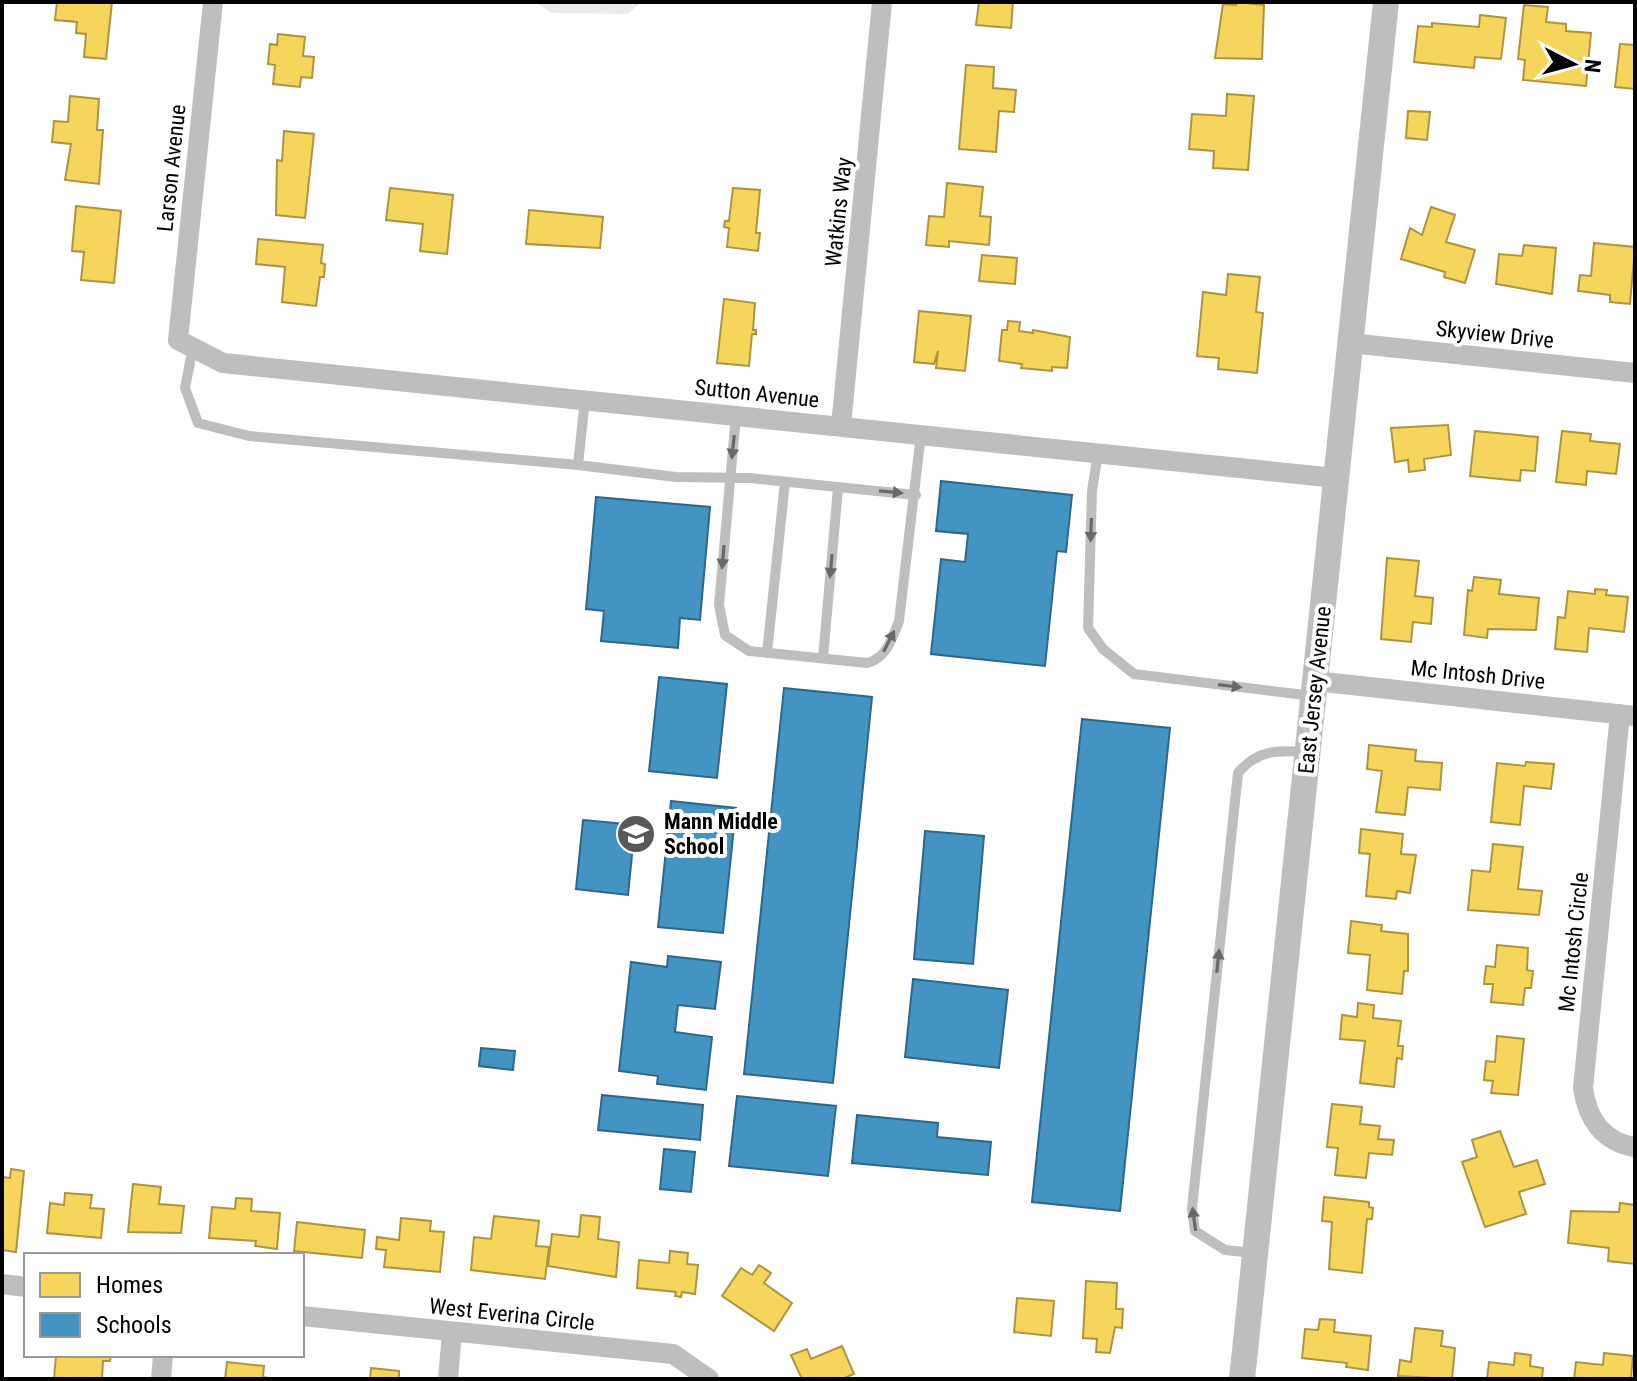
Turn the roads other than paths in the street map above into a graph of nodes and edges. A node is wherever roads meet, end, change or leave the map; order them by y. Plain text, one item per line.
1 (213, 2) edge
2 (882, 2) edge
3 (1386, 2) edge
4 (1350, 343) junction
5 (186, 344) junction
6 (1635, 373) edge
7 (585, 398) junction
8 (736, 415) junction
9 (841, 426) junction
10 (921, 434) junction
11 (1098, 453) junction
12 (578, 465) junction
13 (1336, 478) junction
14 (729, 479) junction
15 (785, 482) junction
16 (838, 488) junction
17 (916, 495) junction
18 (767, 653) junction
19 (823, 658) junction
20 (1314, 688) junction
21 (1627, 715) edge
22 (1307, 752) junction
23 (1635, 1147) edge
24 (1255, 1254) junction
25 (2, 1284) edge
26 (24, 1287) edge
27 (304, 1316) edge
28 (452, 1332) junction
29 (163, 1357) edge
30 (161, 1379) edge
31 (448, 1379) edge
32 (709, 1379) edge
33 (1242, 1379) edge

1 - 5 street, Larson Avenue
2 - 9 street, Watkins Way
3 - 4 street, East Jersey Avenue
4 - 6 street, Skyview Drive
4 - 13 street, East Jersey Avenue
5 - 7 street, Sutton Avenue
5 - 12 lane
7 - 8 street, Sutton Avenue
7 - 12 lane
8 - 9 street, Sutton Avenue
8 -> 14 lane
9 - 10 street, Sutton Avenue
10 - 11 street, Sutton Avenue
10 - 17 lane
11 - 13 street, Sutton Avenue
11 -> 20 lane
12 - 14 lane
13 - 20 street, East Jersey Avenue
14 - 15 lane
14 -> 18 lane
15 - 16 lane
15 - 18 lane
16 -> 17 lane
16 -> 19 lane
19 -> 17 lane
18 - 19 lane
20 - 21 street, Mc Intosh Drive
20 - 22 street, East Jersey Avenue
21 - 23 street, Mc Intosh Circle
22 - 24 street, East Jersey Avenue
24 -> 22 lane
24 - 33 street, East Jersey Avenue
25 - 26 street
27 - 28 street, West Everina Circle
28 - 31 street
28 - 32 street, West Everina Circle
29 - 30 street

